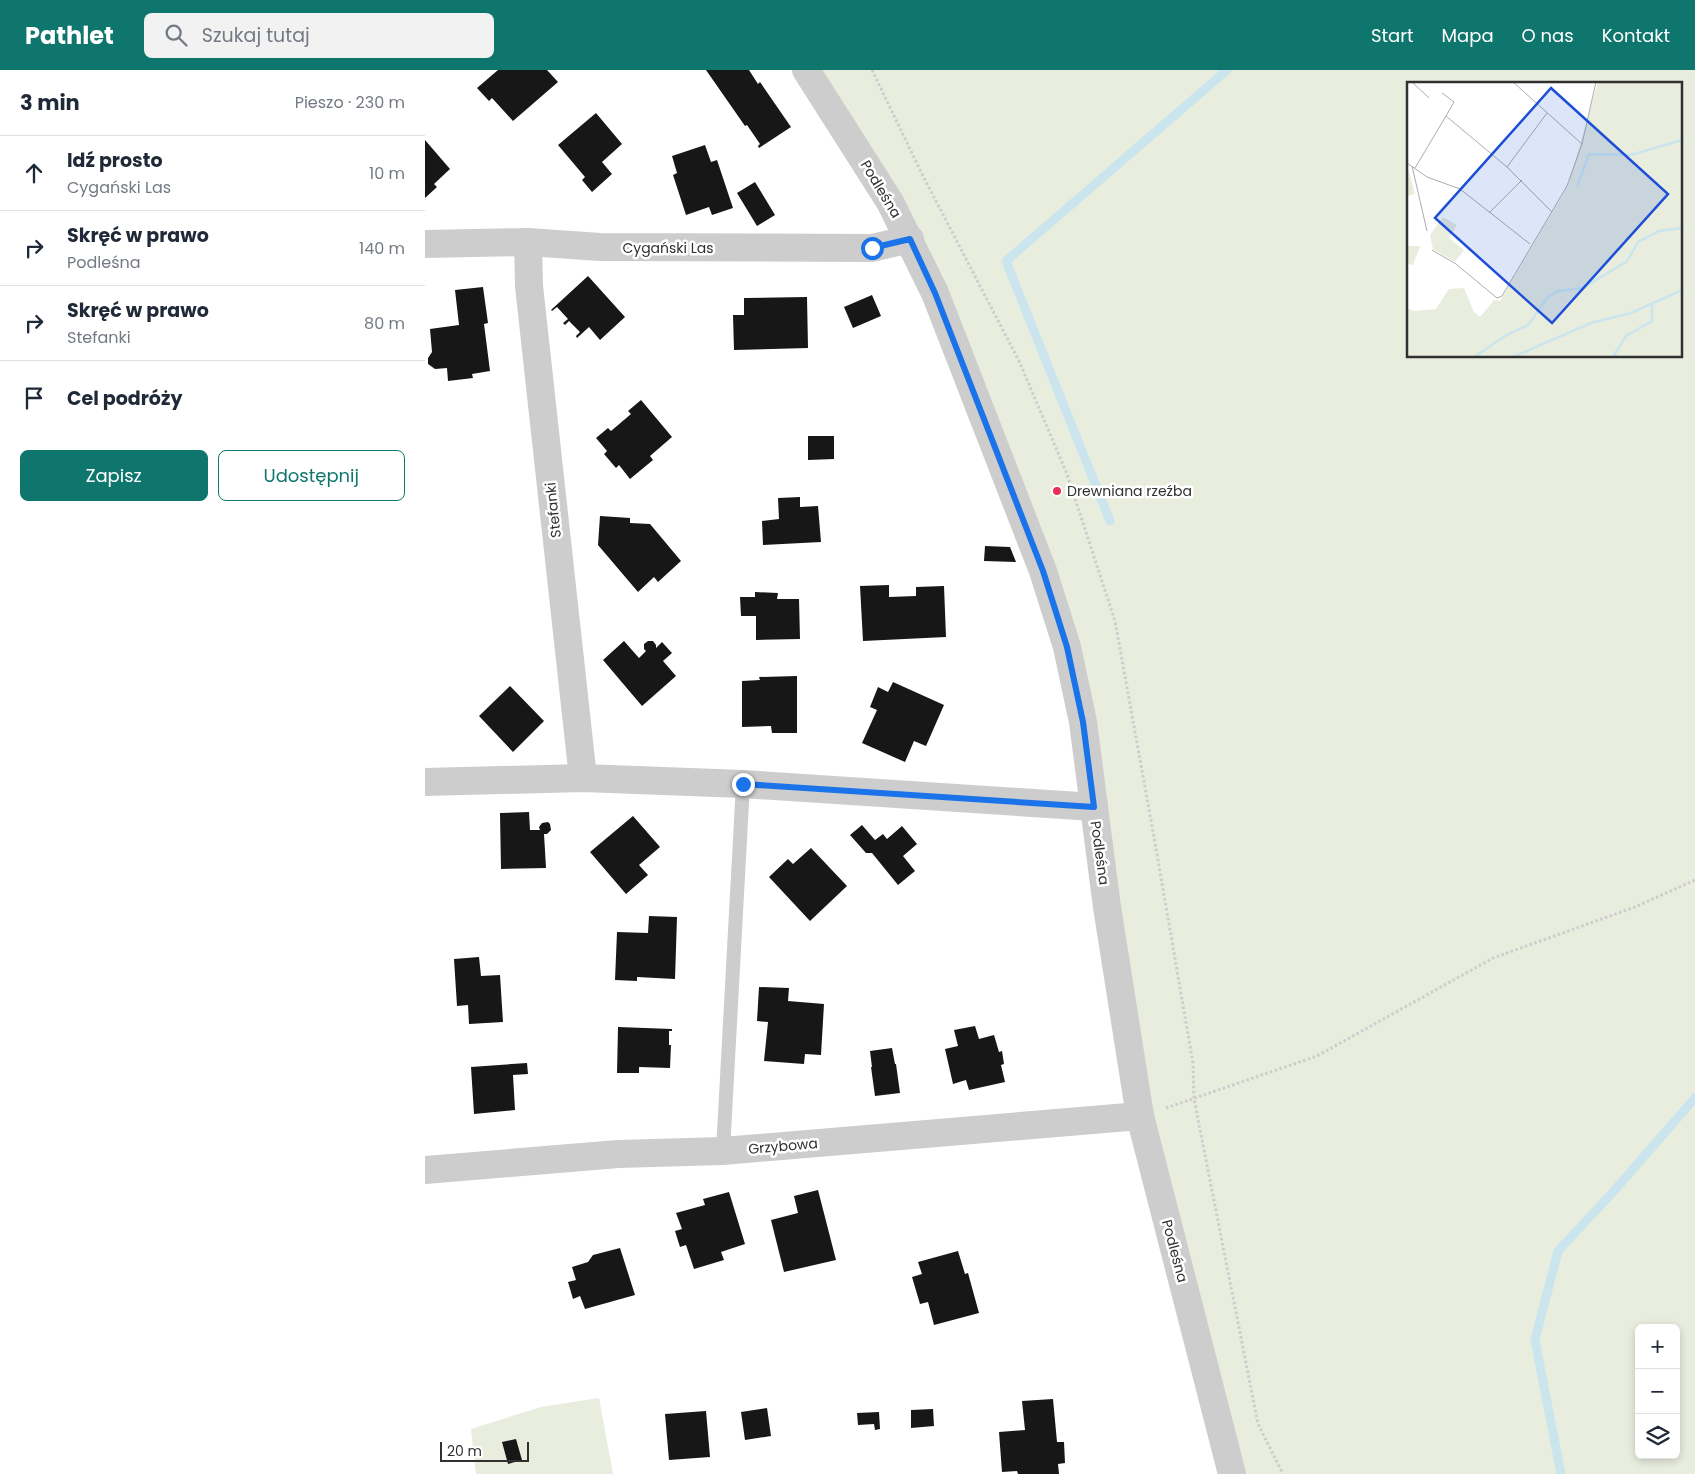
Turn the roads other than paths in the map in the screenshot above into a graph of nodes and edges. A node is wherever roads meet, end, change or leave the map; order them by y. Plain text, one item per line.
1 (806, 70) edge
2 (910, 239) junction
3 (528, 242) junction
4 (425, 244) edge
5 (583, 778) junction
6 (425, 782) edge
7 (743, 784) junction
8 (1094, 807) junction
9 (1140, 1116) junction
10 (723, 1151) junction
11 (425, 1170) edge
12 (1232, 1474) edge

1 - 2 street, Podleśna
2 - 3 street, Cygański Las
2 - 8 street, Podleśna
3 - 4 street, Cygański Las
3 - 5 street, Stefanki
5 - 6 street
5 - 7 street
7 - 8 street
7 - 10 lane
8 - 9 street, Podleśna
9 - 10 street, Grzybowa
9 - 12 street, Podleśna
10 - 11 street, Grzybowa

